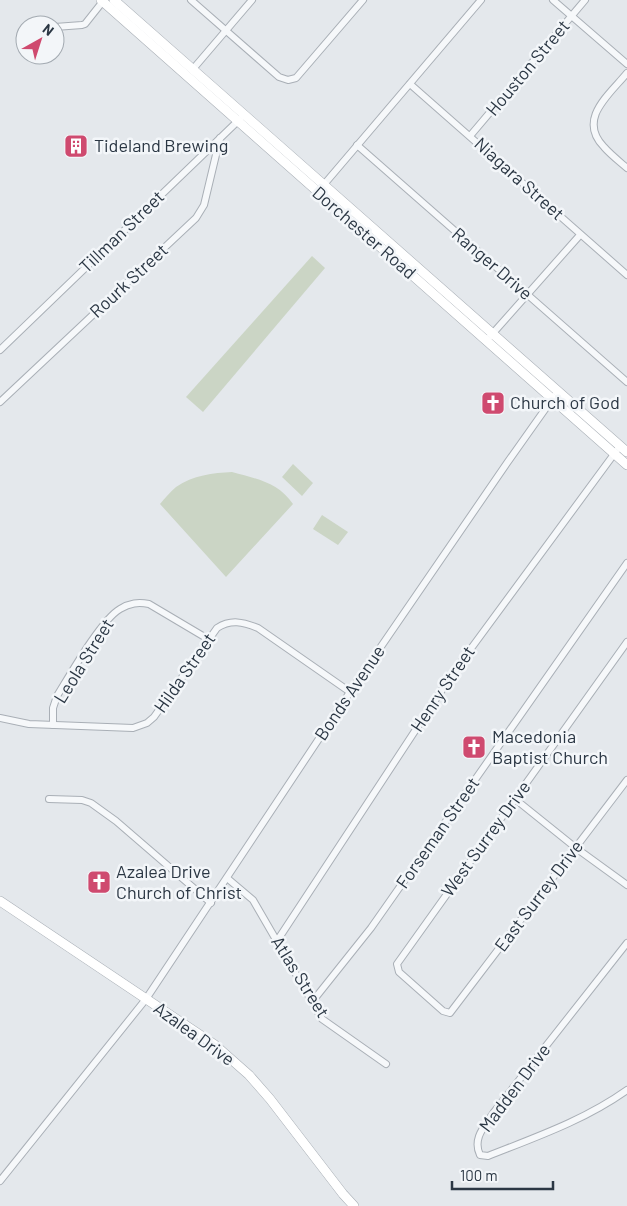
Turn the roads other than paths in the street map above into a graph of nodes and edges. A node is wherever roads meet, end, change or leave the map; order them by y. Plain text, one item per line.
1 (114, 0) edge
2 (191, 0) edge
3 (252, 0) edge
4 (363, 0) edge
5 (481, 0) edge
6 (554, 0) edge
7 (585, 0) edge
8 (103, 1) edge
9 (572, 15) junction
10 (65, 26) edge
11 (225, 30) junction
12 (627, 64) edge
13 (193, 68) junction
14 (627, 73) edge
15 (410, 84) junction
16 (241, 118) junction
17 (470, 136) junction
18 (220, 138) junction
19 (357, 145) junction
20 (627, 168) edge
21 (324, 184) junction
22 (318, 192) junction
23 (580, 235) junction
24 (627, 276) edge
25 (528, 294) junction
26 (489, 338) junction
27 (0, 350) edge
28 (627, 382) edge
29 (558, 391) junction
30 (552, 399) junction
31 (0, 402) edge
32 (624, 448) edge
33 (614, 453) junction
34 (627, 465) edge
35 (627, 563) edge
36 (208, 639) junction
37 (627, 642) edge
38 (350, 692) junction
39 (0, 718) edge
40 (53, 725) junction
41 (627, 780) edge
42 (49, 799) dead end
43 (515, 799) junction
44 (576, 848) junction
45 (227, 878) junction
46 (627, 885) edge
47 (0, 901) edge
48 (211, 903) junction
49 (277, 941) junction
50 (627, 943) edge
51 (146, 999) junction
52 (312, 1002) junction
53 (450, 1013) joint
54 (386, 1064) dead end
55 (627, 1090) edge
56 (0, 1181) edge
57 (354, 1206) edge

1 - 13 main road, Dorchester Road
2 - 11 street
3 - 11 street
4 - 11 street
5 - 15 street
6 - 9 street
7 - 9 street, Houston Street
8 - 10 street
8 - 16 main road, Dorchester Road
9 - 12 street
9 - 17 street, Houston Street
11 - 13 street
13 - 16 main road, Dorchester Road
14 - 20 street
15 - 17 street, Niagara Street
15 - 19 street
16 - 18 street, Tillman Street
16 - 21 main road, Dorchester Road
16 - 22 main road, Dorchester Road
17 - 23 street, Niagara Street
18 - 27 street, Tillman Street
18 - 31 street, Rourk Street
19 - 21 street
19 - 25 street, Ranger Drive
21 - 22 street
21 - 26 main road, Dorchester Road
22 - 26 main road, Dorchester Road
23 - 24 street, Niagara Street
23 - 25 street
25 - 26 street
25 - 28 street, Ranger Drive
26 - 29 main road, Dorchester Road
26 - 30 main road, Dorchester Road
29 - 30 street, Bonds Avenue
29 - 32 main road, Dorchester Road
30 - 33 main road, Dorchester Road
30 - 38 street, Bonds Avenue
32 - 33 street, Henry Street
33 - 34 main road, Dorchester Road
33 - 49 street, Henry Street
35 - 52 street, Forseman Street
36 - 38 street, Hilda Street
36 - 40 street, Hilda Street
36 - 40 street, Leola Street
37 - 43 street, West Surrey Drive
38 - 45 street, Bonds Avenue
39 - 40 street, Hilda Street
41 - 44 street, East Surrey Drive
42 - 48 street
43 - 44 street
43 - 53 street, West Surrey Drive
44 - 46 street
44 - 53 street, East Surrey Drive
45 - 48 street, Bonds Avenue
45 - 49 street, Atlas Street
47 - 51 main road, Azalea Drive
48 - 51 street, Bonds Avenue
49 - 52 street, Atlas Street
50 - 55 street, Madden Drive
51 - 56 street, Bonds Avenue
51 - 57 main road, Azalea Drive
52 - 54 street, Atlas Street

